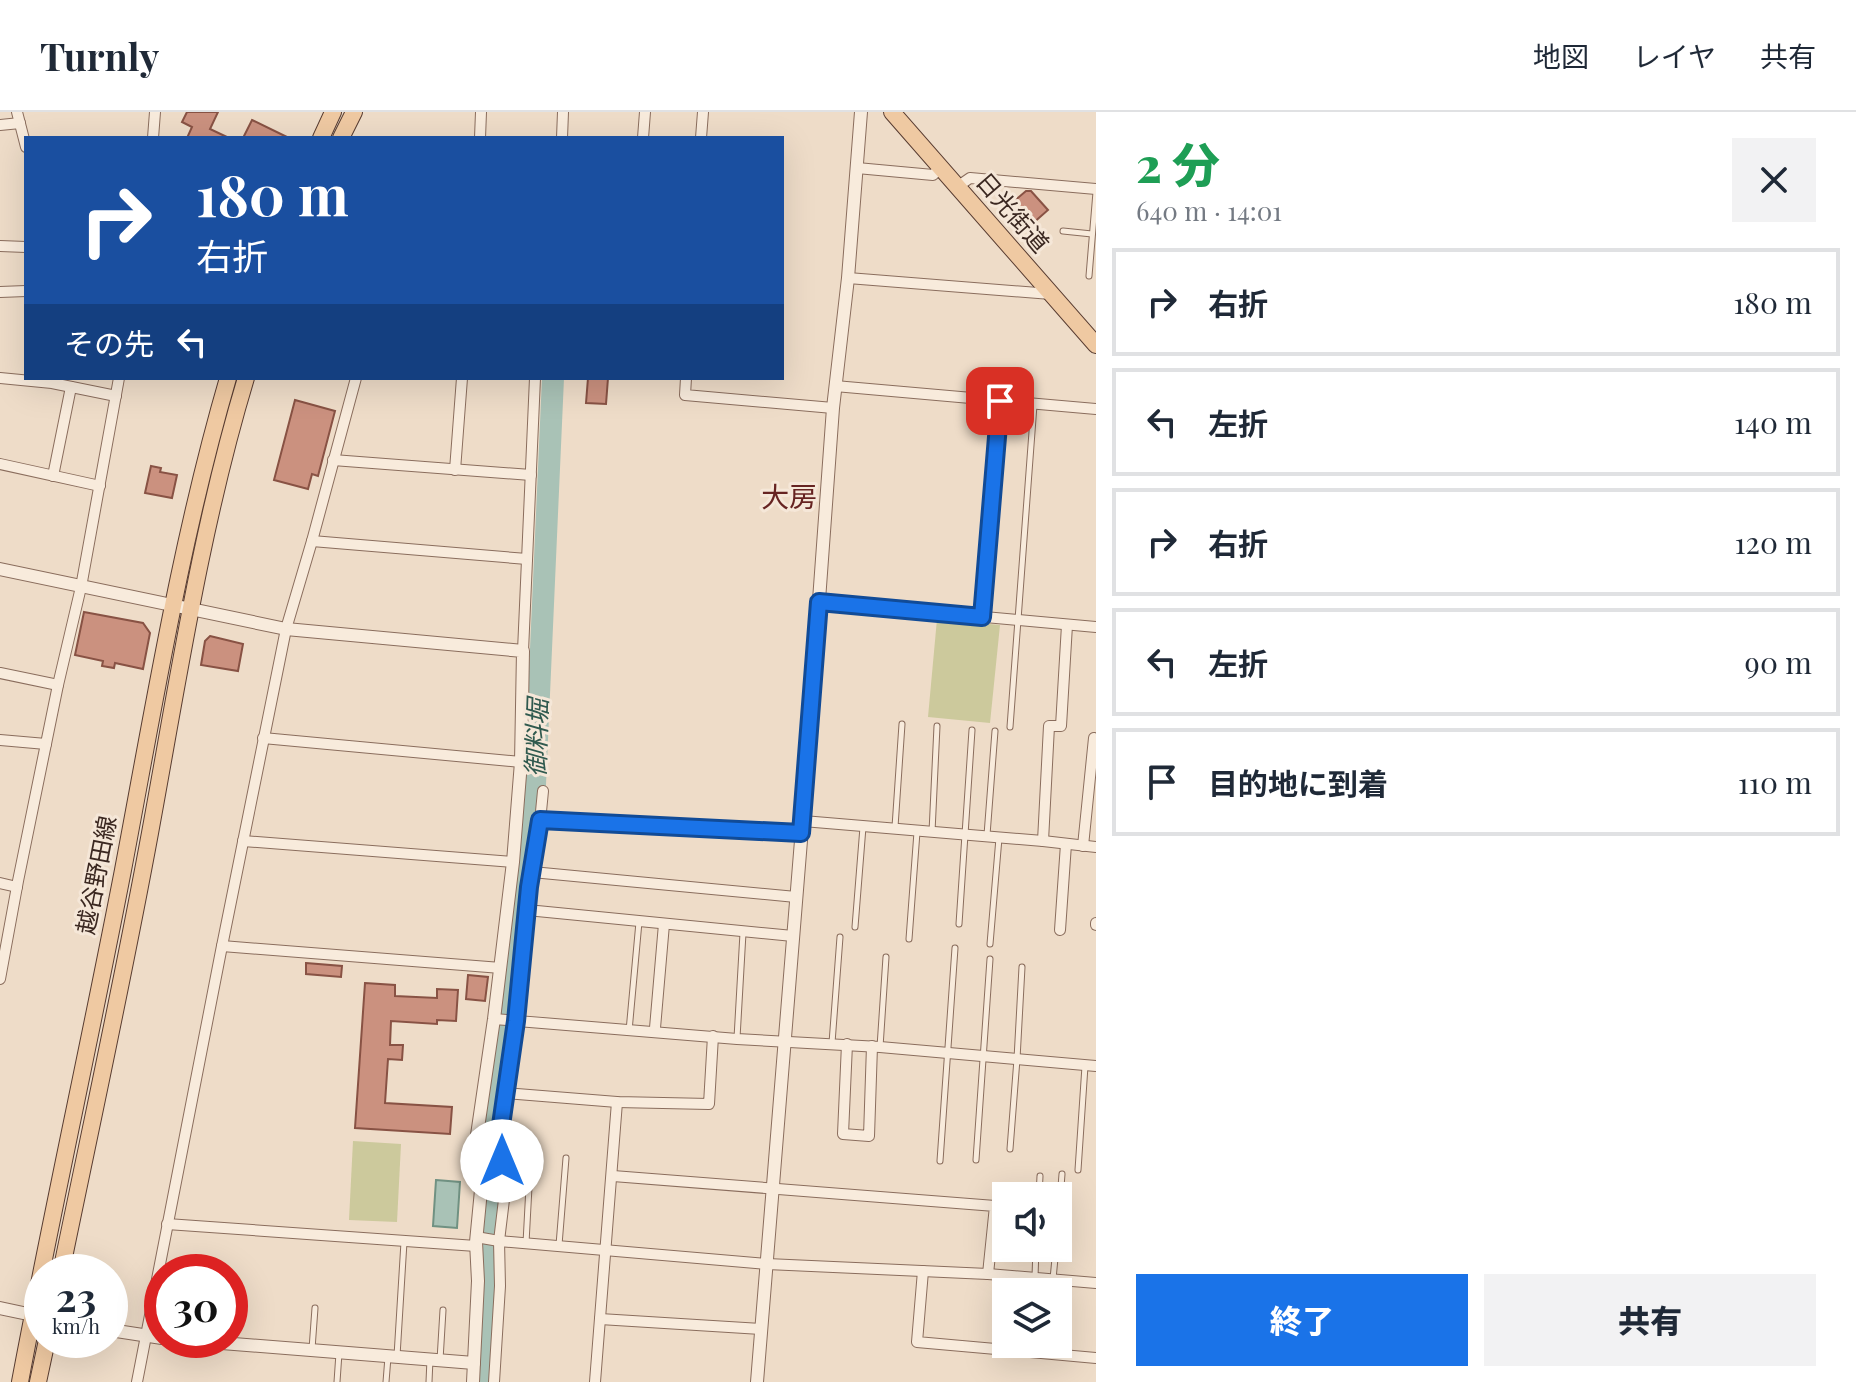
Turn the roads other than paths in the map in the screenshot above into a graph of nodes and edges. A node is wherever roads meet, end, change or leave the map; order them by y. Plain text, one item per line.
1 (155, 112) edge
2 (333, 112) edge
3 (354, 112) edge
4 (481, 112) edge
5 (563, 112) edge
6 (645, 112) edge
7 (703, 112) edge
8 (861, 112) edge
9 (892, 112) edge
10 (19, 117) edge
11 (0, 125) edge
12 (153, 136) edge
13 (322, 136) edge
14 (342, 136) edge
15 (480, 136) edge
16 (562, 136) edge
17 (643, 136) edge
18 (701, 136) edge
19 (24, 138) edge
20 (857, 168) junction
21 (940, 168) junction
22 (957, 187) junction
23 (1096, 190) edge
24 (1063, 231) dead end
25 (1092, 234) junction
26 (0, 246) edge
27 (24, 247) edge
28 (1089, 276) dead end
29 (848, 278) junction
30 (24, 291) edge
31 (0, 292) edge
32 (1051, 294) junction
33 (1096, 345) edge
34 (0, 378) edge
35 (24, 379) edge
36 (119, 380) edge
37 (227, 380) edge
38 (245, 380) edge
39 (355, 380) edge
40 (462, 380) edge
41 (535, 380) edge
42 (686, 380) edge
43 (52, 381) edge
44 (835, 386) junction
45 (71, 387) junction
46 (116, 396) junction
47 (1000, 401) junction
48 (1034, 404) junction
49 (833, 408) junction
50 (1096, 409) edge
51 (333, 460) junction
52 (0, 464) edge
53 (455, 470) junction
54 (531, 475) junction
55 (53, 476) junction
56 (100, 486) junction
57 (312, 541) junction
58 (527, 559) junction
59 (0, 569) edge
60 (81, 587) junction
61 (819, 602) junction
62 (174, 605) junction
63 (191, 609) junction
64 (982, 617) junction
65 (1019, 621) junction
66 (1067, 625) junction
67 (1096, 627) edge
68 (286, 629) junction
69 (523, 651) junction
70 (0, 673) edge
71 (58, 685) junction
72 (902, 724) dead end
73 (937, 726) dead end
74 (1010, 727) dead end
75 (972, 730) dead end
76 (995, 731) dead end
77 (263, 738) junction
78 (1094, 738) dead end
79 (0, 740) edge
80 (46, 744) junction
81 (521, 762) junction
82 (543, 791) dead end
83 (540, 820) junction
84 (863, 826) junction
85 (802, 827) junction
86 (895, 829) junction
87 (917, 831) junction
88 (932, 832) junction
89 (965, 835) junction
90 (987, 836) junction
91 (999, 837) junction
92 (243, 841) junction
93 (1043, 841) junction
94 (1066, 844) junction
95 (1083, 846) junction
96 (1096, 847) edge
97 (513, 862) junction
98 (532, 872) junction
99 (0, 883) edge
100 (17, 887) junction
101 (796, 897) junction
102 (527, 910) junction
103 (639, 921) junction
104 (664, 924) junction
105 (959, 924) dead end
106 (855, 927) dead end
107 (1060, 930) dead end
108 (743, 931) junction
109 (793, 936) junction
110 (840, 937) dead end
111 (909, 939) dead end
112 (990, 944) dead end
113 (222, 946) junction
114 (955, 948) dead end
115 (886, 957) dead end
116 (990, 959) dead end
117 (1, 966) edge
118 (1022, 967) dead end
119 (501, 968) junction
120 (0, 979) edge
121 (496, 1019) junction
122 (514, 1020) junction
123 (655, 1028) dead end
124 (629, 1031) junction
125 (713, 1036) junction
126 (737, 1039) junction
127 (786, 1042) junction
128 (832, 1043) junction
129 (847, 1044) junction
130 (876, 1046) junction
131 (947, 1053) junction
132 (983, 1056) junction
133 (1017, 1059) junction
134 (1090, 1066) edge
135 (506, 1093) junction
136 (617, 1102) junction
137 (531, 1149) dead end
138 (1010, 1149) dead end
139 (566, 1158) dead end
140 (976, 1160) dead end
141 (940, 1161) dead end
142 (1078, 1170) dead end
143 (1062, 1174) dead end
144 (613, 1176) junction
145 (1040, 1176) dead end
146 (1040, 1182) edge
147 (1061, 1182) edge
148 (773, 1189) junction
149 (167, 1224) junction
150 (487, 1240) junction
151 (404, 1241) junction
152 (526, 1243) junction
153 (559, 1246) junction
154 (606, 1250) junction
155 (49, 1254) edge
156 (65, 1254) edge
157 (161, 1254) edge
158 (1035, 1262) edge
159 (767, 1264) junction
160 (923, 1271) junction
161 (988, 1274) junction
162 (1034, 1278) joint
163 (1072, 1281) edge
164 (1096, 1283) edge
165 (0, 1308) edge
166 (315, 1308) dead end
167 (443, 1310) dead end
168 (24, 1313) edge
169 (600, 1319) junction
170 (761, 1329) junction
171 (248, 1345) edge
172 (144, 1347) edge
173 (312, 1350) junction
174 (339, 1352) junction
175 (392, 1356) junction
176 (26, 1358) edge
177 (43, 1358) edge
178 (1096, 1358) edge
179 (435, 1359) junction
180 (474, 1363) junction
181 (20, 1382) edge
182 (38, 1382) edge
183 (137, 1382) edge
184 (337, 1382) edge
185 (386, 1382) edge
186 (429, 1382) edge
187 (473, 1382) edge
188 (494, 1382) edge
189 (595, 1382) edge
190 (757, 1382) edge

1 - 12 street
2 - 13 main road
3 - 14 main road
4 - 15 street
5 - 16 street
6 - 17 street
7 - 18 street
8 - 20 street
9 - 21 main road, 日光街道
10 - 11 street
10 - 19 street
20 - 21 street
20 - 29 street
21 - 22 main road, 日光街道
22 - 23 street
22 - 32 main road, 日光街道
23 - 25 lane
24 - 25 lane
25 - 28 lane
26 - 27 street
29 - 32 street
29 - 44 street
30 - 31 street
32 - 33 main road, 日光街道
34 - 35 street
36 - 46 street
37 - 62 main road, 越谷野田線
38 - 63 main road, 越谷野田線
39 - 51 street
40 - 53 street
41 - 54 street
42 - 49 street
43 - 45 street
44 - 47 street
44 - 49 street
45 - 46 street
45 - 55 street
46 - 56 street
47 - 48 street
47 - 64 street
48 - 50 street
48 - 65 lane
49 - 61 street
51 - 53 street
51 - 57 street
52 - 55 street
53 - 54 street
54 - 58 street
55 - 56 street
56 - 60 street
57 - 58 street
57 - 68 street
58 - 69 street
59 - 60 street
60 - 62 street
60 - 71 street
61 - 64 street
61 - 85 street
62 - 63 street
62 - 155 main road, 越谷野田線
63 - 68 street
63 - 156 main road, 越谷野田線
64 - 65 street
65 - 66 street
65 - 74 lane
66 - 67 street
66 - 93 street
68 - 69 street
68 - 77 street
69 - 81 street
70 - 71 street
71 - 80 street
72 - 86 lane
73 - 88 lane
75 - 89 lane
76 - 90 lane
77 - 81 street
77 - 92 street
78 - 95 street
79 - 80 street
80 - 100 street
81 - 97 street
82 - 83 street
83 - 85 street
83 - 98 street
84 - 85 street
84 - 86 street
84 - 106 lane
85 - 101 street
86 - 87 street
87 - 88 street
87 - 111 lane
88 - 89 street
89 - 90 street
89 - 105 lane
90 - 91 street
91 - 93 street
91 - 112 lane
92 - 97 street
92 - 113 street
93 - 94 street
94 - 95 street
94 - 107 street
95 - 96 street
97 - 119 street
98 - 101 street
98 - 102 street
99 - 100 street
100 - 117 street
101 - 109 street
102 - 103 street
102 - 122 street
103 - 104 street
103 - 124 lane
104 - 108 street
104 - 123 street
108 - 109 street
108 - 126 lane
109 - 127 street
110 - 128 lane
113 - 119 street
113 - 149 street
114 - 131 lane
115 - 130 lane
116 - 132 lane
117 - 120 street
118 - 133 lane
119 - 121 street
121 - 122 street
121 - 150 street
122 - 124 street
122 - 135 street
124 - 125 street
125 - 126 street
125 - 136 street
126 - 127 street
127 - 128 street
127 - 148 street
128 - 129 street
129 - 130 street
129 - 130 street
130 - 131 street
131 - 132 street
131 - 141 lane
132 - 133 street
132 - 140 lane
133 - 134 street
133 - 138 lane
134 - 142 lane
135 - 136 street
135 - 150 street
136 - 144 street
137 - 152 lane
139 - 153 lane
143 - 147 lane
144 - 148 street
144 - 154 street
145 - 146 lane
148 - 159 street
148 - 161 street
149 - 151 street
149 - 157 street
150 - 151 street
150 - 152 street
150 - 180 street
150 - 188 street
151 - 175 lane
152 - 153 street
153 - 154 street
154 - 159 street
154 - 169 street
158 - 162 lane
159 - 160 street
159 - 170 street
160 - 161 street
160 - 178 street
161 - 162 street
163 - 164 street
165 - 168 street
166 - 173 lane
167 - 179 lane
169 - 170 street
169 - 189 street
170 - 190 street
171 - 173 street
172 - 183 street
173 - 174 street
174 - 175 street
174 - 184 lane
175 - 179 street
175 - 185 lane
176 - 181 main road, 越谷野田線
177 - 182 main road
179 - 180 street
179 - 186 lane
180 - 187 street

